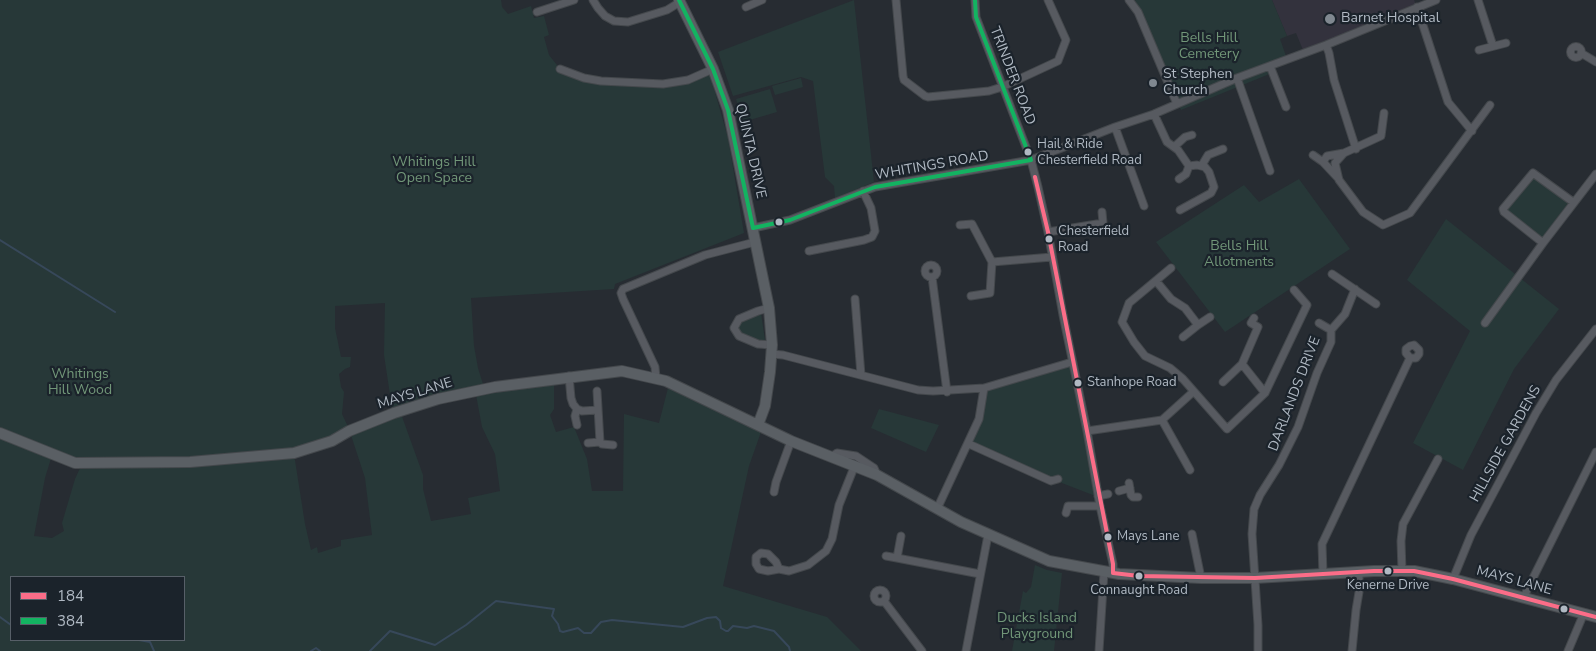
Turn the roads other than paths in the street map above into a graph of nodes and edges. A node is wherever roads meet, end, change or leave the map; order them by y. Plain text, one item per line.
1 (574, 0) edge
2 (593, 0) edge
3 (762, 0) edge
4 (896, 0) edge
5 (975, 0) edge
6 (1048, 0) edge
7 (1129, 0) edge
8 (1436, 0) edge
9 (1478, 0) edge
10 (680, 1) edge
11 (746, 7) dead end
12 (1417, 7) junction
13 (537, 12) dead end
14 (1506, 43) dead end
15 (1326, 45) junction
16 (1493, 46) junction
17 (1479, 50) dead end
18 (1581, 53) dead end
19 (1596, 62) edge
20 (1270, 66) junction
21 (560, 69) dead end
22 (713, 69) junction
23 (1236, 78) junction
24 (1002, 87) junction
25 (1177, 104) junction
26 (1490, 105) dead end
27 (1286, 107) dead end
28 (1384, 113) dead end
29 (1154, 114) junction
30 (1115, 127) junction
31 (1472, 131) junction
32 (1192, 135) dead end
33 (1174, 147) junction
34 (1223, 149) dead end
35 (1356, 149) junction
36 (1344, 153) junction
37 (1313, 155) dead end
38 (1031, 160) junction
39 (1323, 162) junction
40 (1202, 165) junction
41 (1189, 166) junction
42 (1270, 170) dead end
43 (1596, 174) edge
44 (1179, 179) dead end
45 (1340, 180) junction
46 (863, 191) junction
47 (1574, 202) junction
48 (1144, 206) dead end
49 (1180, 210) dead end
50 (1102, 212) dead end
51 (960, 226) dead end
52 (753, 228) junction
53 (1048, 232) junction
54 (756, 242) junction
55 (1543, 243) junction
56 (809, 251) dead end
57 (1052, 257) junction
58 (992, 262) junction
59 (1171, 268) dead end
60 (1332, 274) dead end
61 (932, 277) dead end
62 (1156, 281) junction
63 (1355, 289) junction
64 (1294, 290) dead end
65 (971, 296) dead end
66 (855, 300) dead end
67 (1376, 304) dead end
68 (769, 308) junction
69 (1210, 317) dead end
70 (1254, 318) dead end
71 (1319, 323) dead end
72 (1485, 323) dead end
73 (1198, 325) junction
74 (1596, 328) edge
75 (1331, 330) junction
76 (1183, 337) dead end
77 (772, 350) junction
78 (1410, 358) dead end
79 (1072, 362) junction
80 (1242, 364) junction
81 (569, 376) junction
82 (862, 376) junction
83 (656, 378) junction
84 (1223, 382) dead end
85 (984, 388) junction
86 (597, 391) dead end
87 (947, 392) junction
88 (1193, 392) junction
89 (1265, 393) junction
90 (577, 409) junction
91 (598, 410) junction
92 (1162, 420) junction
93 (758, 425) junction
94 (577, 426) dead end
95 (1087, 431) junction
96 (0, 433) edge
97 (791, 440) junction
98 (600, 442) junction
99 (588, 443) dead end
100 (969, 444) junction
101 (613, 445) dead end
102 (1596, 452) edge
103 (831, 457) junction
104 (1438, 458) dead end
105 (856, 465) junction
106 (1190, 470) dead end
107 (877, 475) junction
108 (1058, 479) dead end
109 (1118, 491) dead end
110 (774, 492) dead end
111 (1108, 494) dead end
112 (1098, 496) junction
113 (1138, 497) dead end
114 (1100, 506) junction
115 (937, 509) junction
116 (1066, 513) dead end
117 (1192, 534) dead end
118 (988, 535) junction
119 (901, 536) dead end
120 (886, 556) dead end
121 (897, 558) junction
122 (780, 569) dead end
123 (1402, 571) junction
124 (1360, 572) junction
125 (1108, 573) junction
126 (980, 574) junction
127 (1323, 574) junction
128 (1201, 578) junction
129 (1255, 578) junction
130 (1452, 579) junction
131 (1524, 598) junction
132 (884, 601) dead end
133 (1584, 613) junction
134 (1596, 617) edge
135 (922, 651) edge
136 (966, 651) edge
137 (1099, 651) edge
138 (1258, 651) edge
139 (1352, 651) edge
140 (1568, 651) edge

1 - 13 street
2 - 10 street
3 - 11 street
4 - 24 street
5 - 24 street, TRINDER ROAD
6 - 24 street
7 - 25 street
8 - 12 street, WHITINGS ROAD
9 - 16 street
10 - 22 street, QUINTA DRIVE
12 - 15 street, WHITINGS ROAD
12 - 31 street
14 - 16 street
15 - 20 street, WHITINGS ROAD
15 - 35 street
16 - 17 street
18 - 19 street
20 - 23 street, WHITINGS ROAD
20 - 27 street
21 - 22 street
22 - 52 street, QUINTA DRIVE
23 - 25 street, WHITINGS ROAD
23 - 42 street
24 - 38 street, TRINDER ROAD
25 - 29 street, WHITINGS ROAD
26 - 31 street
28 - 35 street
29 - 30 street, WHITINGS ROAD
29 - 33 street
30 - 38 street, WHITINGS ROAD
30 - 48 street
31 - 45 street
32 - 33 street
33 - 41 street
34 - 40 street
35 - 36 street
36 - 39 street
36 - 45 street
37 - 39 street
38 - 46 street, WHITINGS ROAD
38 - 53 street
39 - 45 street
40 - 41 street
40 - 49 street
41 - 44 street
43 - 47 street
46 - 52 street, WHITINGS ROAD
46 - 56 street
47 - 55 street
47 - 55 street
50 - 53 street
51 - 58 street
52 - 54 street, QUINTA DRIVE
53 - 57 street
54 - 68 street, QUINTA DRIVE
54 - 83 street
55 - 72 street
57 - 58 street
57 - 79 street
58 - 65 street
59 - 62 street
60 - 63 street
61 - 87 street
62 - 73 street
62 - 88 street
63 - 67 street
63 - 75 street, DARLANDS DRIVE
64 - 89 street
66 - 82 street
68 - 77 street, QUINTA DRIVE
68 - 77 street
69 - 73 street
70 - 80 street
71 - 75 street, DARLANDS DRIVE
73 - 76 street
74 - 130 street, HILLSIDE GARDENS
75 - 129 street, DARLANDS DRIVE
77 - 82 street
77 - 93 street, QUINTA DRIVE
78 - 127 street
79 - 85 street
79 - 95 street
80 - 84 street
80 - 89 street
81 - 83 street, MAYS LANE
81 - 90 street
81 - 96 street, MAYS LANE
82 - 87 street
83 - 93 street, MAYS LANE
85 - 87 street
85 - 100 street
86 - 91 street
88 - 89 street
88 - 92 street
90 - 91 street
90 - 94 street
91 - 98 street
92 - 95 street
92 - 106 street
93 - 97 street, MAYS LANE
95 - 112 street
97 - 103 street, MAYS LANE
97 - 110 street
98 - 99 street
98 - 101 street
100 - 108 street
100 - 115 street
102 - 131 street
103 - 105 street, MAYS LANE
103 - 107 street, MAYS LANE
104 - 123 street
105 - 107 street, MAYS LANE
105 - 122 street
107 - 115 street, MAYS LANE
109 - 113 street
111 - 112 street
112 - 114 street
114 - 116 street
114 - 125 street
115 - 118 street, MAYS LANE
117 - 128 street
118 - 125 street, MAYS LANE
118 - 126 street
119 - 121 street
120 - 121 street
121 - 126 street
123 - 124 street, MAYS LANE
123 - 130 street, MAYS LANE
124 - 127 street, MAYS LANE
124 - 139 street
125 - 128 street, MAYS LANE
125 - 137 street
126 - 136 street
127 - 129 street, MAYS LANE
128 - 129 street, MAYS LANE
129 - 138 street, DARLANDS DRIVE
130 - 131 street, MAYS LANE
131 - 133 street, MAYS LANE
132 - 135 street
133 - 134 street, MAYS LANE
133 - 140 street

